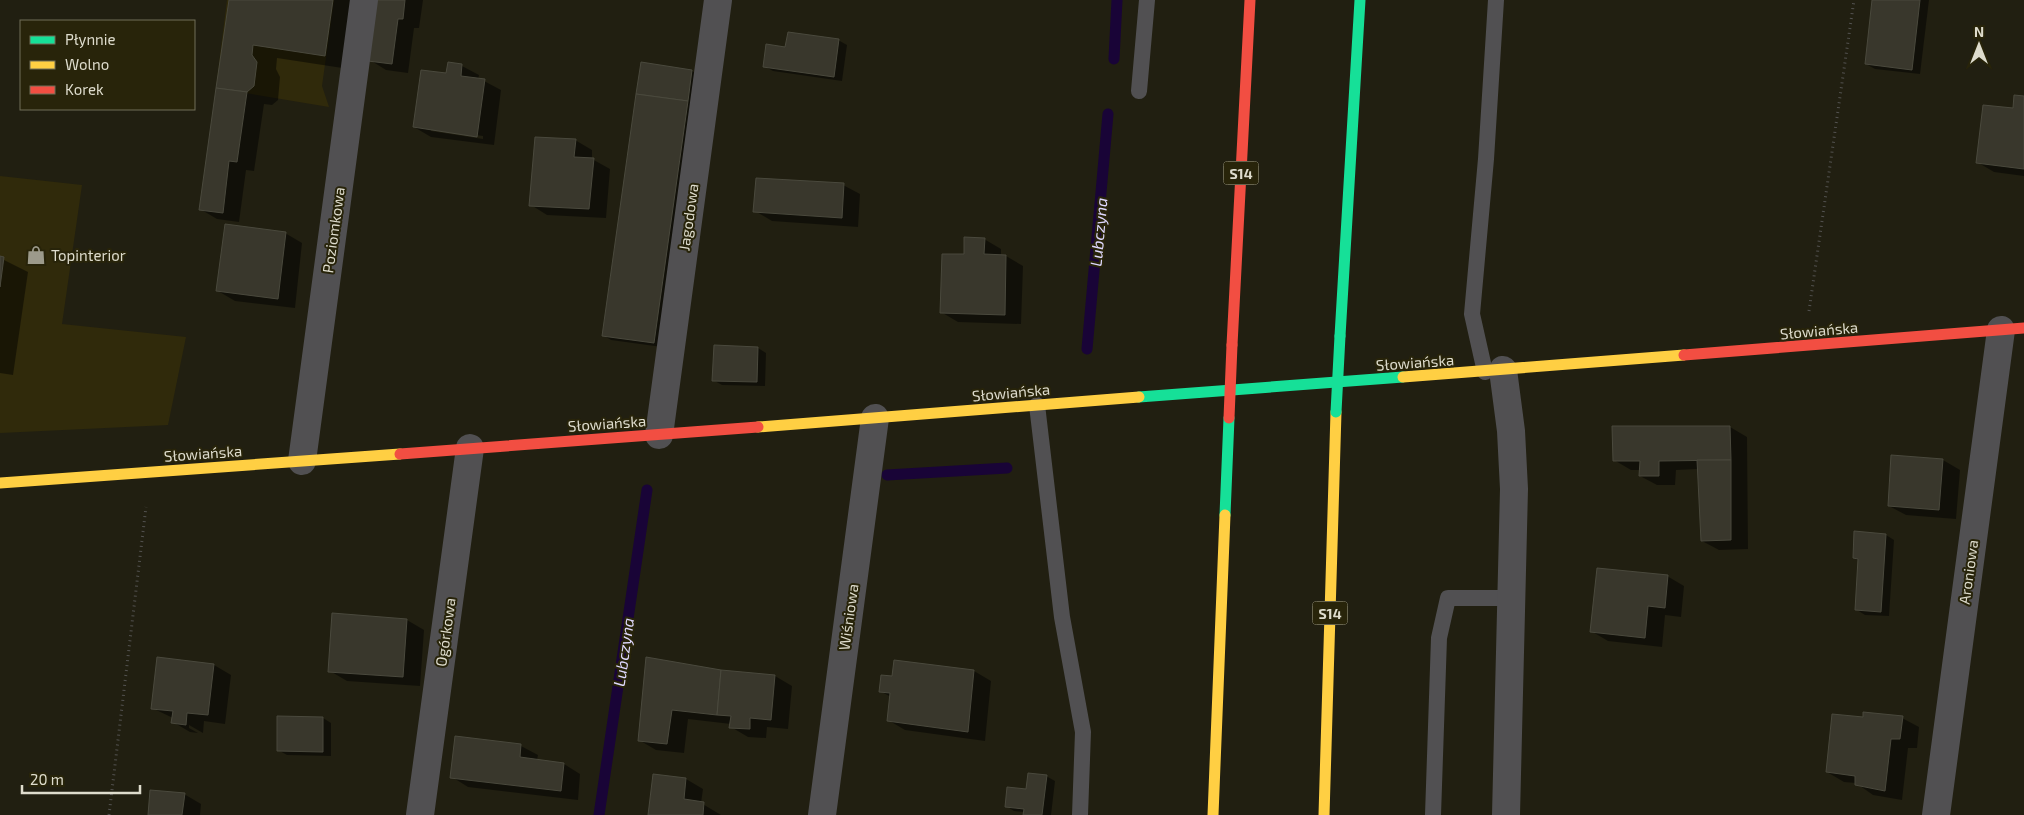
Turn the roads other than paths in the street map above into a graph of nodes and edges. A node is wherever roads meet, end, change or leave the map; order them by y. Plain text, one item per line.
1 (364, 0) edge
2 (718, 0) edge
3 (1147, 0) edge
4 (1250, 0) edge
5 (1360, 0) edge
6 (1496, 0) edge
7 (1140, 91) dead end
8 (2012, 329) edge
9 (1494, 371) junction
10 (1037, 405) junction
11 (875, 418) junction
12 (659, 435) junction
13 (470, 448) junction
14 (302, 461) junction
15 (0, 483) edge
16 (1512, 598) junction
17 (420, 815) edge
18 (822, 815) edge
19 (1080, 815) edge
20 (1213, 815) edge
21 (1324, 815) edge
22 (1433, 815) edge
23 (1506, 815) edge
24 (1936, 815) edge

1 - 14 street, Poziomkowa
2 - 12 street, Jagodowa
3 - 7 lane
4 - 20 main road, S14, bridge
5 - 21 main road, S14, bridge
6 - 9 lane
8 - 9 main road, Słowiańska
8 - 24 street, Aroniowa
9 - 10 main road, Słowiańska
9 - 16 street
10 - 11 main road, Słowiańska
10 - 19 lane
11 - 12 main road, Słowiańska
11 - 18 street, Wiśniowa
12 - 13 main road, Słowiańska
13 - 14 main road, Słowiańska
13 - 17 street, Ogórkowa
14 - 15 main road, Słowiańska
16 - 22 lane
16 - 23 street

